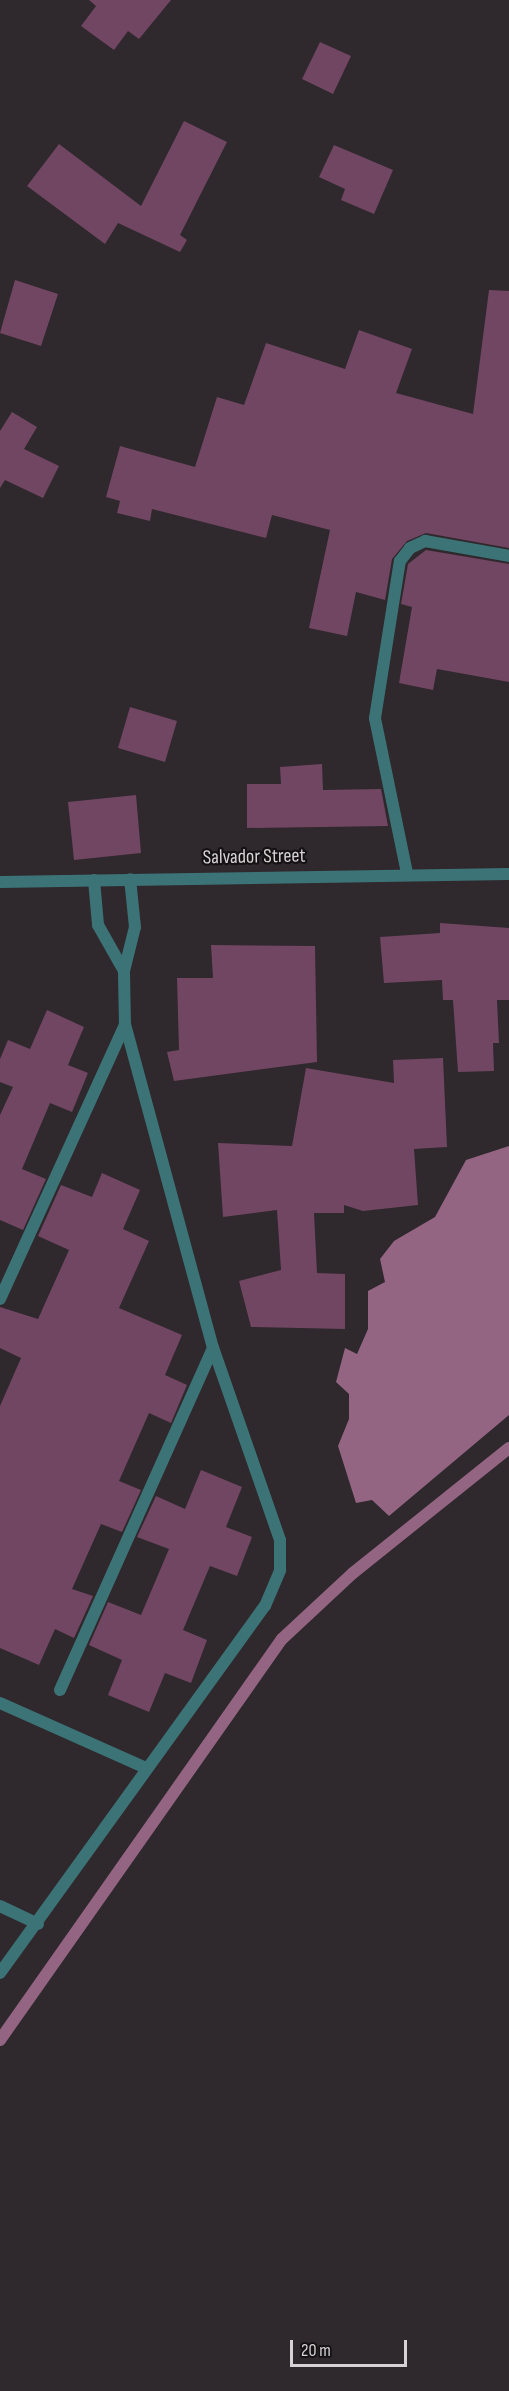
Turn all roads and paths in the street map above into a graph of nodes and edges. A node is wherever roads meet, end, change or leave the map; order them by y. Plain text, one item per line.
1 (509, 556) edge
2 (406, 873) junction
3 (509, 873) edge
4 (130, 879) junction
5 (94, 880) junction
6 (0, 882) edge
7 (124, 971) junction
8 (125, 1025) junction
9 (0, 1299) edge
10 (213, 1348) junction
11 (60, 1690) dead end
12 (0, 1703) edge
13 (144, 1767) junction
14 (0, 1906) edge
15 (38, 1924) junction
16 (0, 1973) edge

1 - 2 street
2 - 3 street, Salvador Street
2 - 4 street, Salvador Street
4 - 5 street, Salvador Street
4 - 7 street
5 - 6 street, Salvador Street
5 - 7 street
7 - 8 street
8 - 9 street
8 - 10 street
10 - 11 street
10 - 13 street
12 - 13 street
13 - 15 street
14 - 15 street
15 - 16 street

